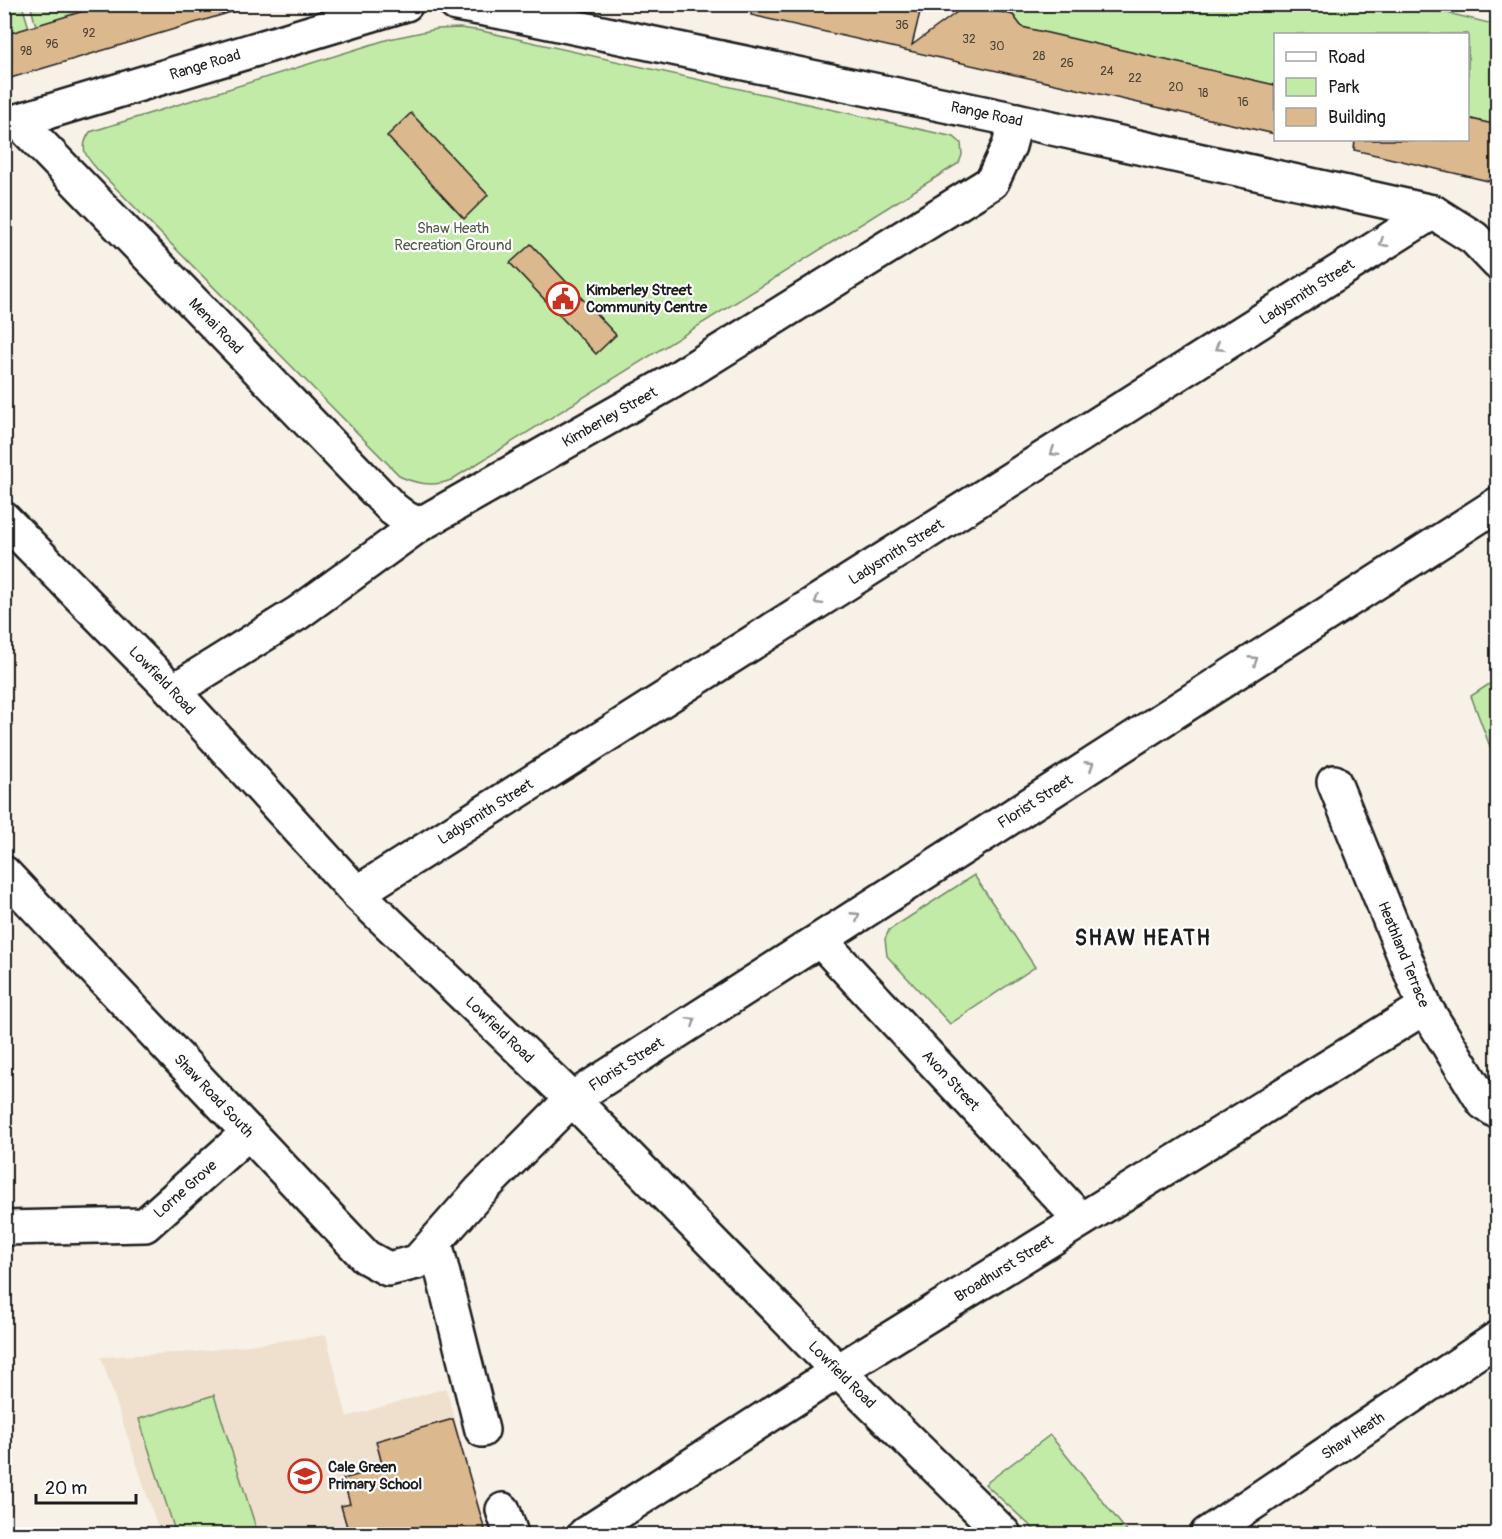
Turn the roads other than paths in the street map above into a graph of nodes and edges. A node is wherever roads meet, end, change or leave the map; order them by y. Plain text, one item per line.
1 (406, 4) edge
2 (456, 4) edge
3 (1016, 120) junction
4 (11, 123) edge
5 (1433, 212) junction
6 (1497, 263) edge
7 (1497, 504) edge
8 (4, 519) edge
9 (419, 525) junction
10 (173, 692) junction
11 (1334, 782) dead end
12 (4, 873) edge
13 (357, 893) junction
14 (820, 940) junction
15 (1425, 1007) junction
16 (572, 1099) junction
17 (1497, 1112) edge
18 (249, 1132) junction
19 (1081, 1220) junction
20 (4, 1227) edge
21 (435, 1242) junction
22 (1497, 1338) edge
23 (838, 1371) junction
24 (482, 1430) dead end
25 (585, 1534) edge
26 (1004, 1534) edge
27 (1207, 1534) edge

1 - 4 street, Range Road
2 - 3 street, Range Road
3 - 5 street, Range Road
3 - 9 street, Kimberley Street
4 - 9 street, Menai Road
5 - 6 street, Range Road
5 -> 13 street, Ladysmith Street
14 -> 7 street, Florist Street
8 - 10 street, Lowfield Road
9 - 10 street, Kimberley Street
10 - 13 street, Lowfield Road
11 - 15 street, Heathland Terrace
12 - 18 street, Shaw Road South
13 - 16 street, Lowfield Road
16 -> 14 street, Florist Street
14 - 19 street, Avon Street
15 - 17 street, Heathland Terrace
15 - 19 street, Broadhurst Street
16 - 21 street, Shaw Road South
16 - 23 street, Lowfield Road
18 - 20 street, Lorne Grove
18 - 21 street, Shaw Road South
19 - 23 street, Broadhurst Street
21 - 24 street
22 - 27 street, Shaw Heath
23 - 25 street, Broadhurst Street
23 - 26 street, Lowfield Road

